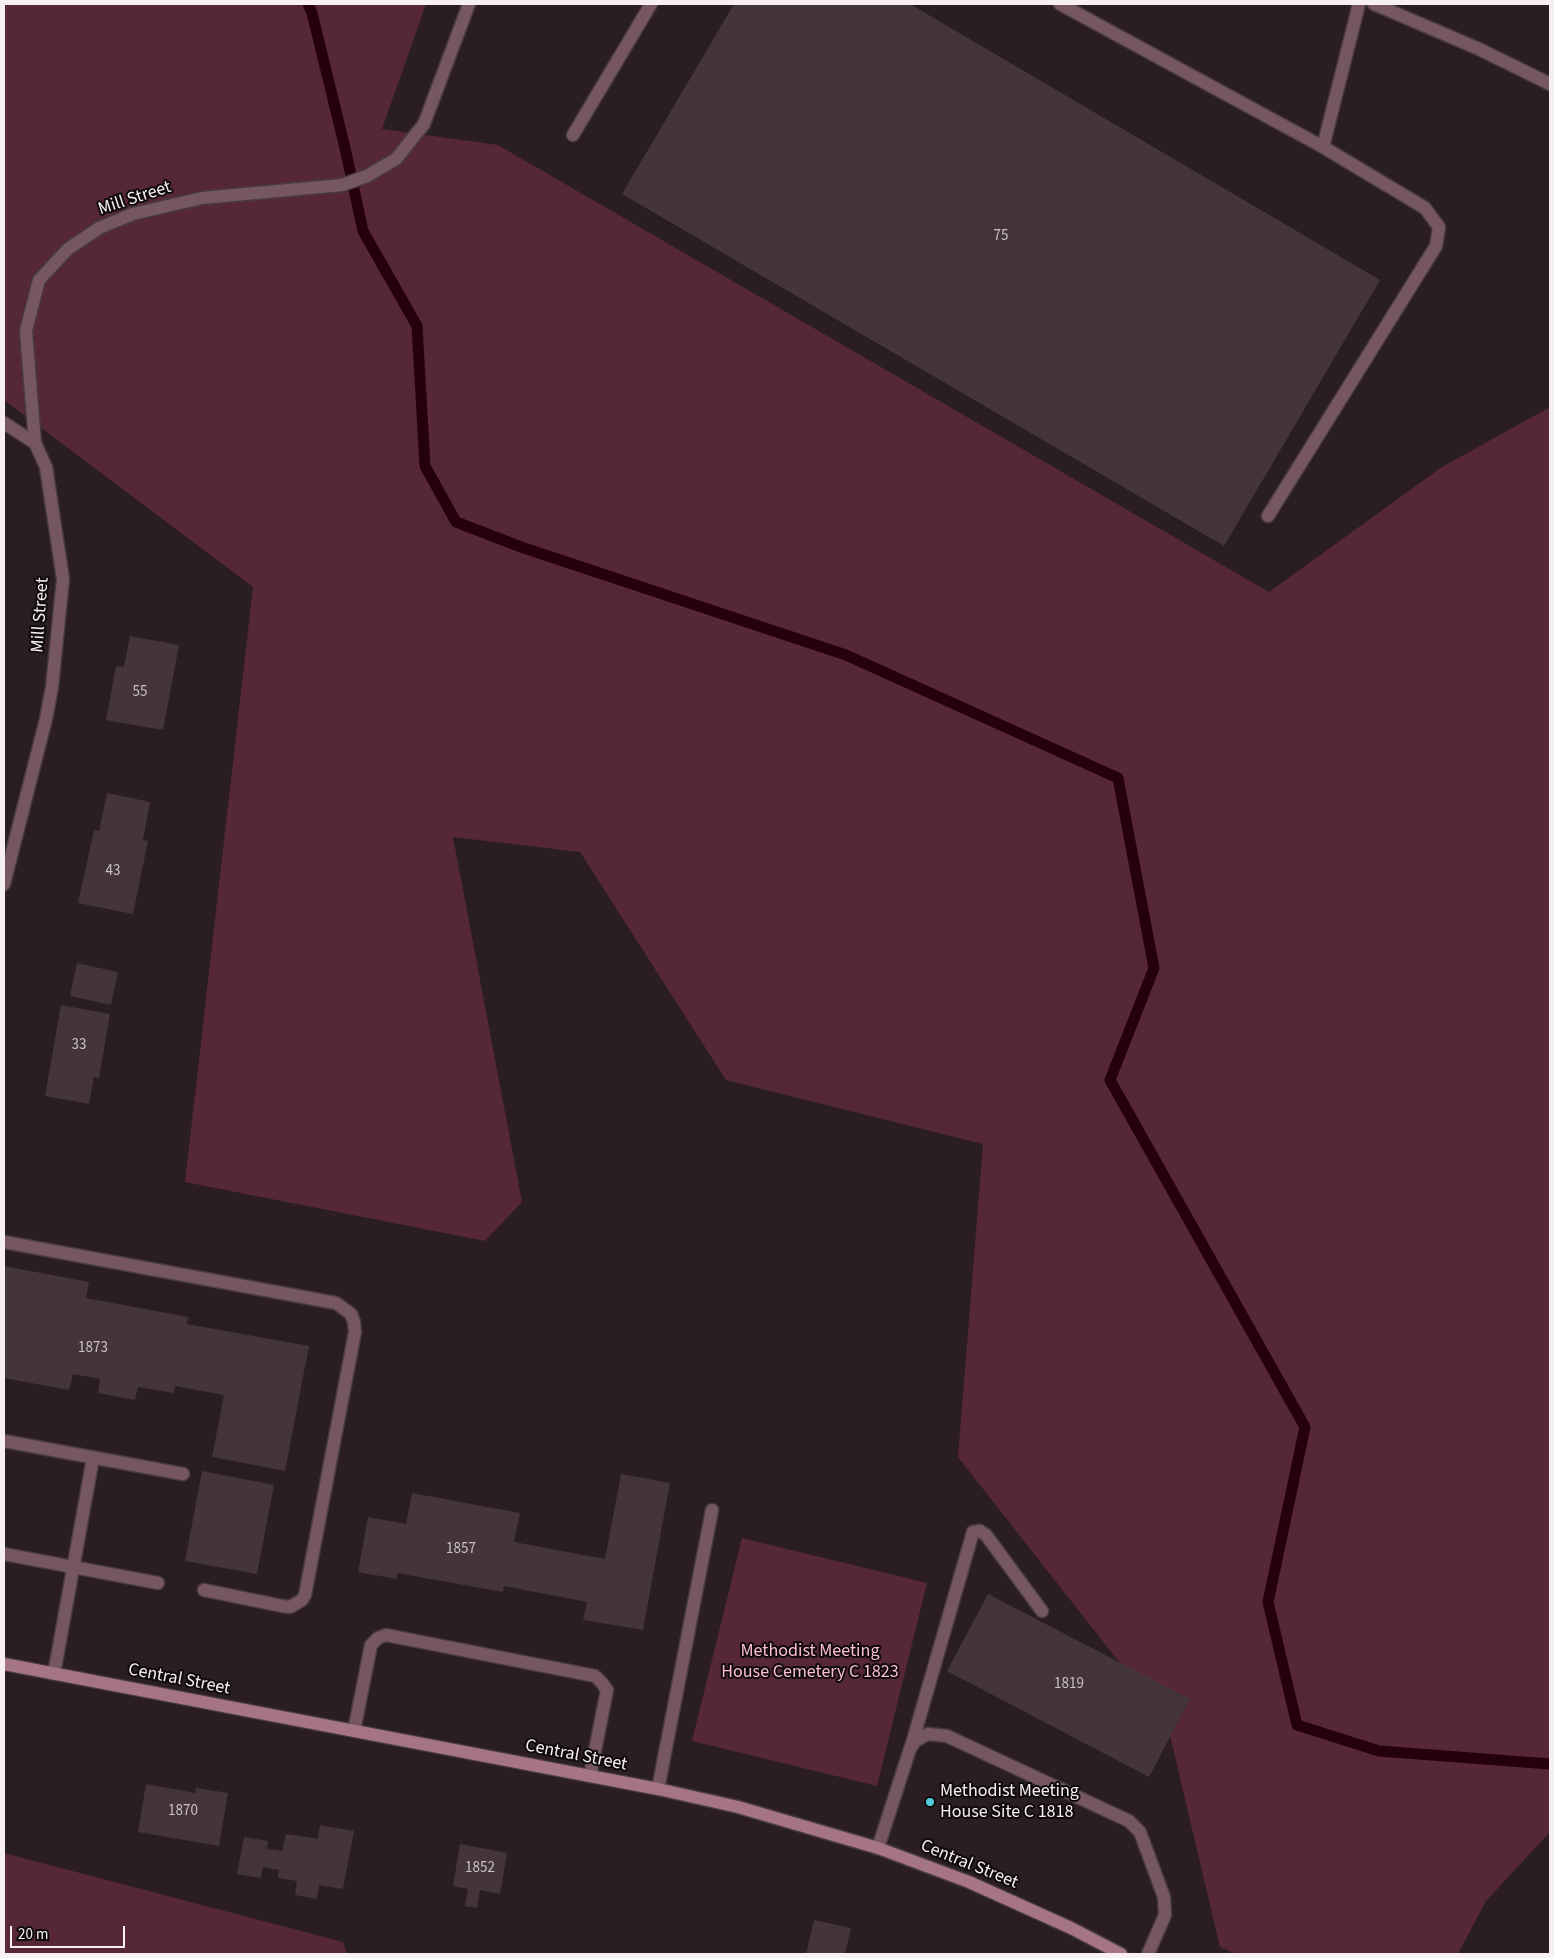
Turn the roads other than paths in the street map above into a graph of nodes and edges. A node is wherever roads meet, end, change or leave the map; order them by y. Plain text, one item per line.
1 (469, 4) edge
2 (651, 4) edge
3 (1060, 4) edge
4 (1359, 4) edge
5 (1374, 4) edge
6 (1550, 84) edge
7 (573, 135) dead end
8 (1324, 147) junction
9 (4, 423) edge
10 (35, 443) junction
11 (1268, 516) dead end
12 (4, 884) edge
13 (4, 1242) edge
14 (4, 1441) edge
15 (93, 1458) junction
16 (183, 1474) dead end
17 (712, 1510) dead end
18 (4, 1554) edge
19 (73, 1567) junction
20 (158, 1583) dead end
21 (204, 1590) dead end
22 (1042, 1611) dead end
23 (4, 1664) edge
24 (54, 1674) junction
25 (354, 1731) junction
26 (910, 1749) junction
27 (590, 1776) junction
28 (658, 1789) junction
29 (878, 1848) junction
30 (1121, 1954) edge
31 (1148, 1954) edge

1 - 10 street, Mill Street
2 - 7 street
3 - 8 street
4 - 8 street
5 - 6 street
8 - 11 street
9 - 10 street
10 - 12 street, Mill Street
13 - 21 street
14 - 15 street
15 - 16 street
15 - 19 street
17 - 28 street
18 - 19 street
19 - 20 street
19 - 24 street
22 - 26 street
23 - 24 main road, Central Street
24 - 25 main road, Central Street
25 - 27 main road, Central Street
25 - 27 street
26 - 29 street
26 - 31 street
27 - 28 main road, Central Street
28 - 29 main road, Central Street
29 - 30 main road, Central Street

